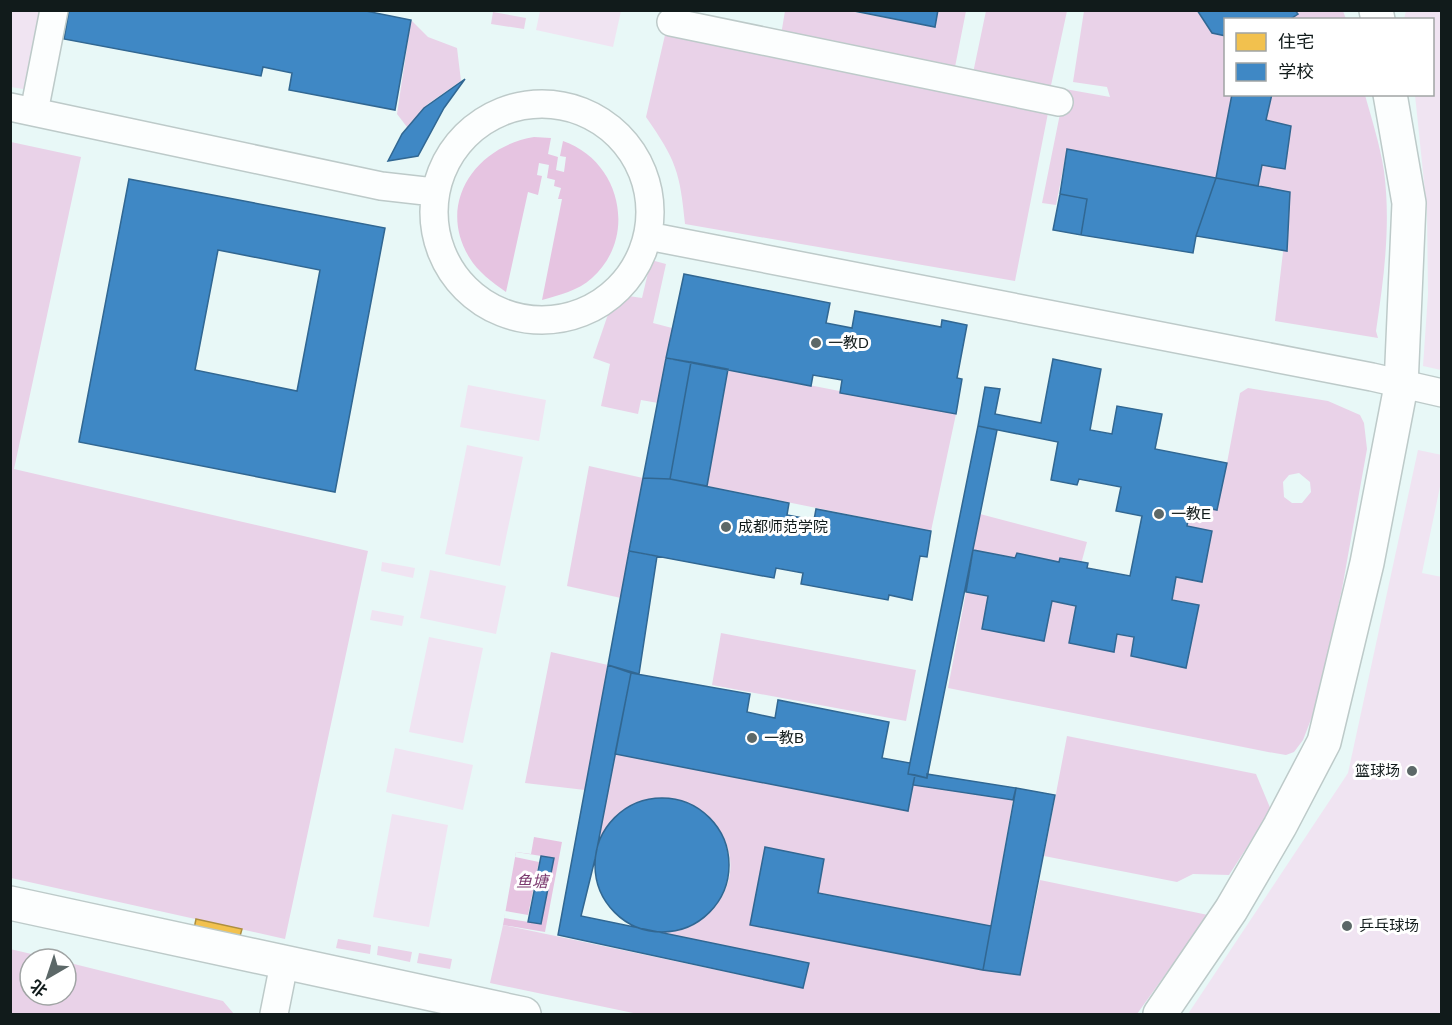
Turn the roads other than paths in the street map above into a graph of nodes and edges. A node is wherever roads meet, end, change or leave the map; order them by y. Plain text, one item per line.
1 (54, 10) edge
2 (671, 22) dead end
3 (1390, 96) edge
4 (1059, 102) dead end
5 (22, 109) edge
6 (434, 192) junction
7 (648, 236) junction
8 (1401, 386) junction
9 (1442, 393) edge
10 (10, 903) edge
11 (284, 964) junction
12 (486, 1010) edge
13 (274, 1014) edge
14 (524, 1014) edge
15 (1160, 1014) edge

1 - 5 street
2 - 4 street
3 - 8 street
5 - 6 street
6 - 7 street
6 - 7 street
7 - 8 street
8 - 9 street
8 - 15 street
10 - 11 street
11 - 12 street
11 - 13 street
12 - 14 street

